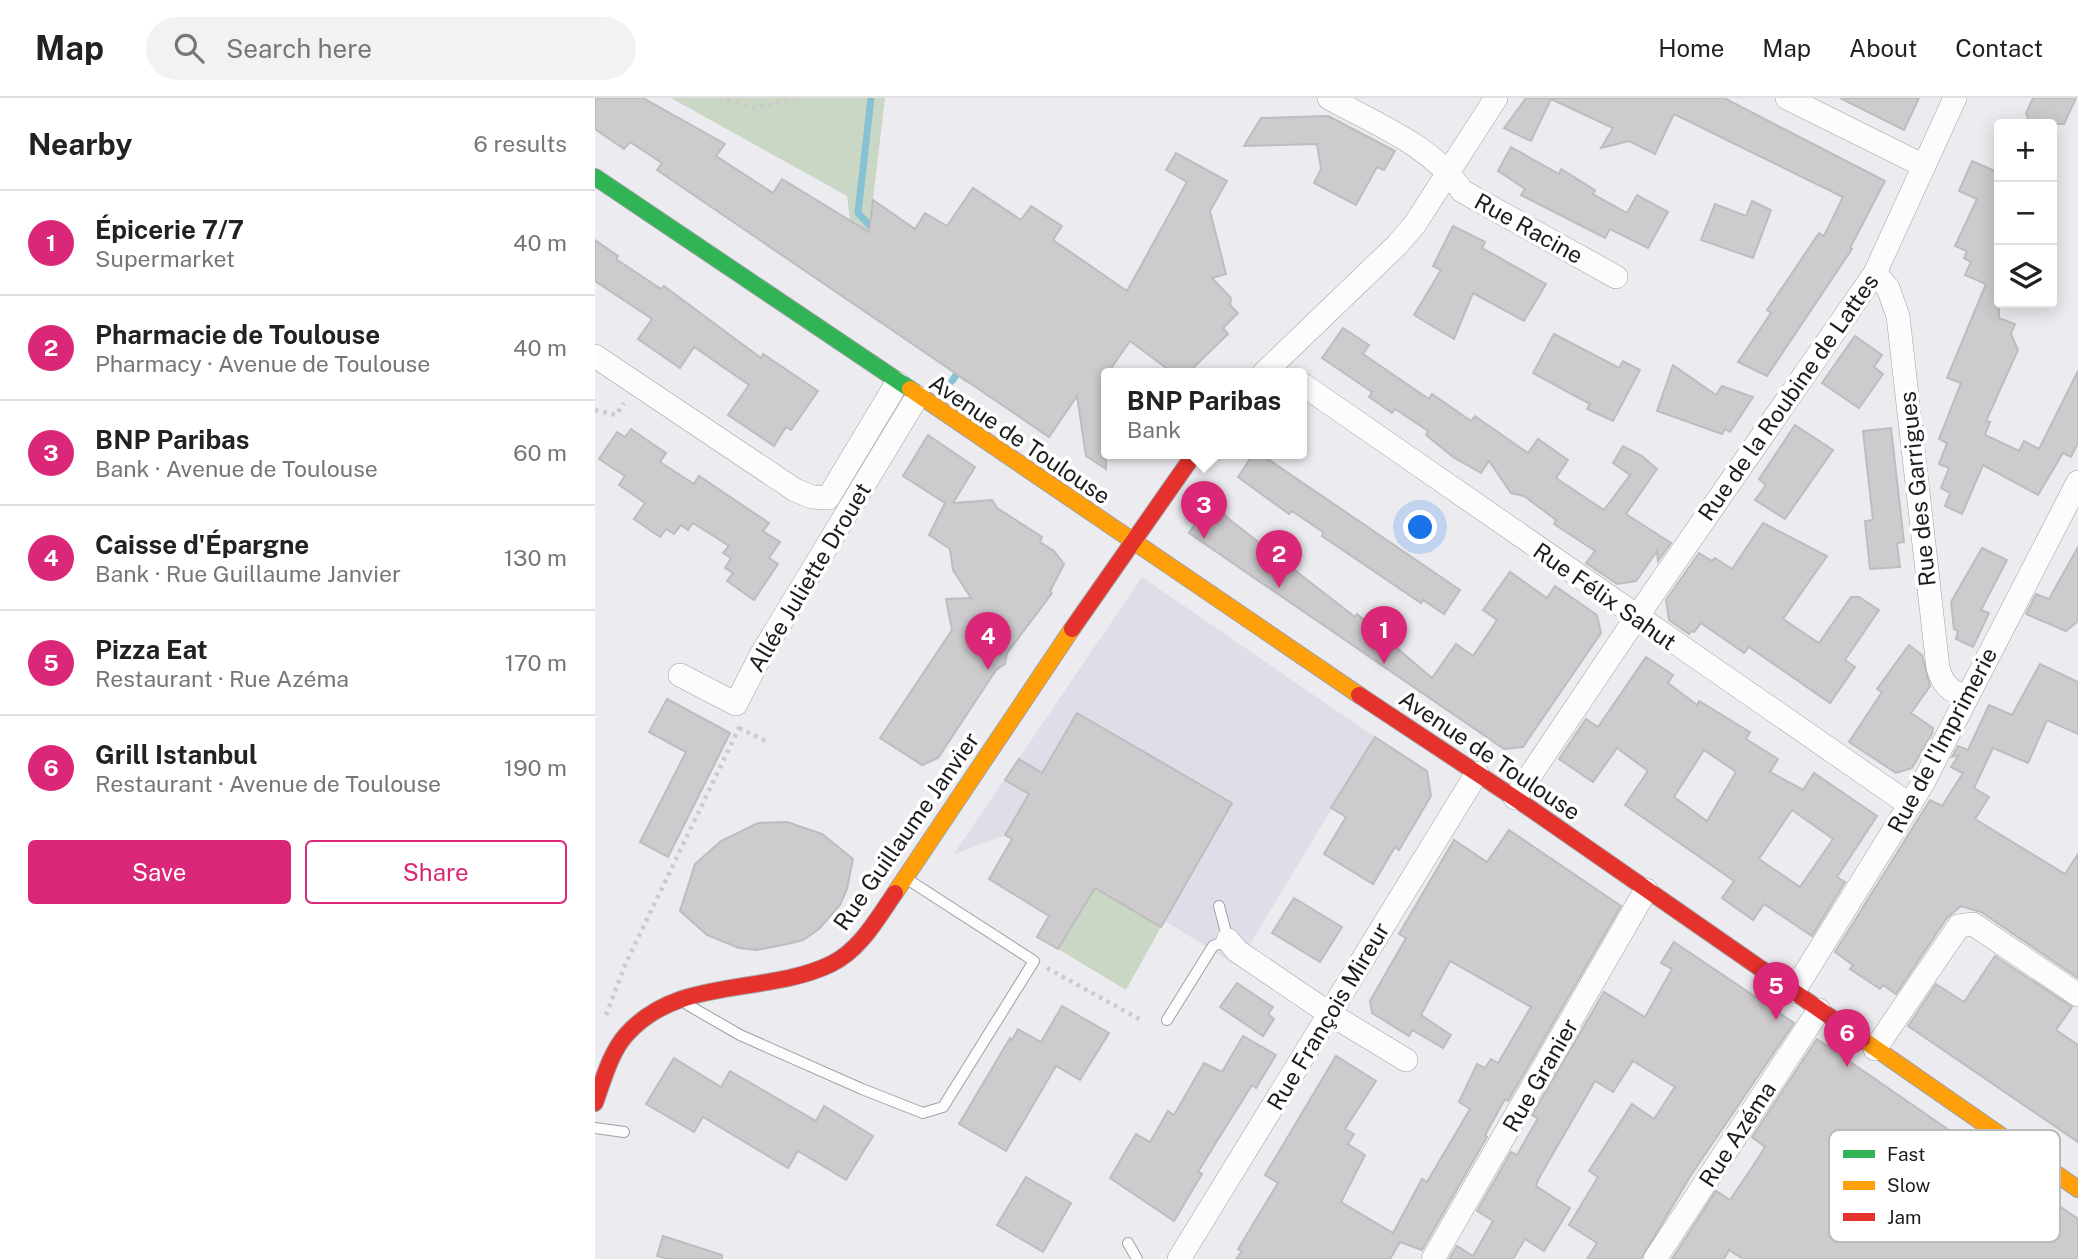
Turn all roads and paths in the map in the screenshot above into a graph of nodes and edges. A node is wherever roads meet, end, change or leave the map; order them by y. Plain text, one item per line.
1 (719, 98) edge
2 (798, 98) edge
3 (1329, 98) edge
4 (1496, 98) edge
5 (1787, 98) edge
6 (1955, 98) edge
7 (1924, 166) junction
8 (1449, 171) junction
9 (595, 177) edge
10 (1875, 274) junction
11 (1616, 278) dead end
12 (595, 356) edge
13 (1276, 368) edge
14 (897, 383) junction
15 (637, 385) junction
16 (1307, 388) edge
17 (917, 397) junction
18 (595, 410) edge
19 (1191, 459) edge
20 (2078, 482) edge
21 (1131, 541) junction
22 (1636, 618) junction
23 (680, 675) dead end
24 (1965, 698) junction
25 (736, 704) junction
26 (739, 728) junction
27 (768, 742) dead end
28 (1477, 773) junction
29 (1515, 798) junction
30 (1910, 805) junction
31 (907, 878) junction
32 (1646, 890) junction
33 (1219, 906) dead end
34 (1227, 940) junction
35 (1034, 961) junction
36 (1794, 991) junction
37 (2078, 995) edge
38 (676, 998) junction
39 (1819, 1010) junction
40 (1330, 1014) junction
41 (1141, 1020) dead end
42 (1167, 1020) dead end
43 (604, 1023) dead end
44 (1875, 1049) junction
45 (1406, 1060) dead end
46 (595, 1103) edge
47 (595, 1128) edge
48 (1992, 1130) edge
49 (624, 1132) dead end
50 (2060, 1177) edge
51 (2078, 1189) edge
52 (1128, 1243) dead end
53 (1137, 1259) edge
54 (1179, 1259) edge
55 (1433, 1259) edge
56 (1655, 1259) edge

1 - 2 path
3 - 8 street, Rue Racine
4 - 8 street
5 - 7 street
6 - 7 street, Rue de la Roubine de Lattes
7 - 10 street, Rue de la Roubine de Lattes
8 - 11 street, Rue Racine
8 - 13 street
9 - 14 main road, Avenue de Toulouse
10 - 22 street, Rue de la Roubine de Lattes
10 - 24 street, Rue des Garrigues
12 - 15 street
14 - 15 street
14 - 17 main road, Avenue de Toulouse
15 - 18 path
16 - 22 street, Rue Félix Sahut
17 - 21 main road, Avenue de Toulouse
17 - 25 street, Allée Juliette Drouet
19 - 21 main road, Rue Guillaume Janvier
20 - 24 street, Rue de l'Imprimerie
21 - 28 main road, Avenue de Toulouse
21 - 31 main road, Rue Guillaume Janvier
22 - 29 street, Rue de la Roubine de Lattes
22 - 30 street, Rue Félix Sahut
23 - 25 street
24 - 30 street, Rue de l'Imprimerie
25 - 26 path
26 - 27 path
26 - 43 path
28 - 29 main road, Avenue de Toulouse
28 - 40 street, Rue François Mireur
29 - 32 main road, Avenue de Toulouse
30 - 36 street, Rue de l'Imprimerie
31 - 35 lane
31 - 38 main road, Rue Guillaume Janvier
32 - 36 main road, Avenue de Toulouse
32 - 55 street, Rue Granier
33 - 34 lane
34 - 40 street
34 - 42 lane
35 - 38 lane
35 - 41 path
36 - 39 main road, Avenue de Toulouse
37 - 44 street
38 - 46 main road, Rue Guillaume Janvier
39 - 44 main road, Avenue de Toulouse
39 - 56 street, Rue Azéma
40 - 45 street
40 - 54 street, Rue François Mireur
44 - 48 main road, Avenue de Toulouse
47 - 49 lane
50 - 51 main road, Avenue de Toulouse
52 - 53 lane

